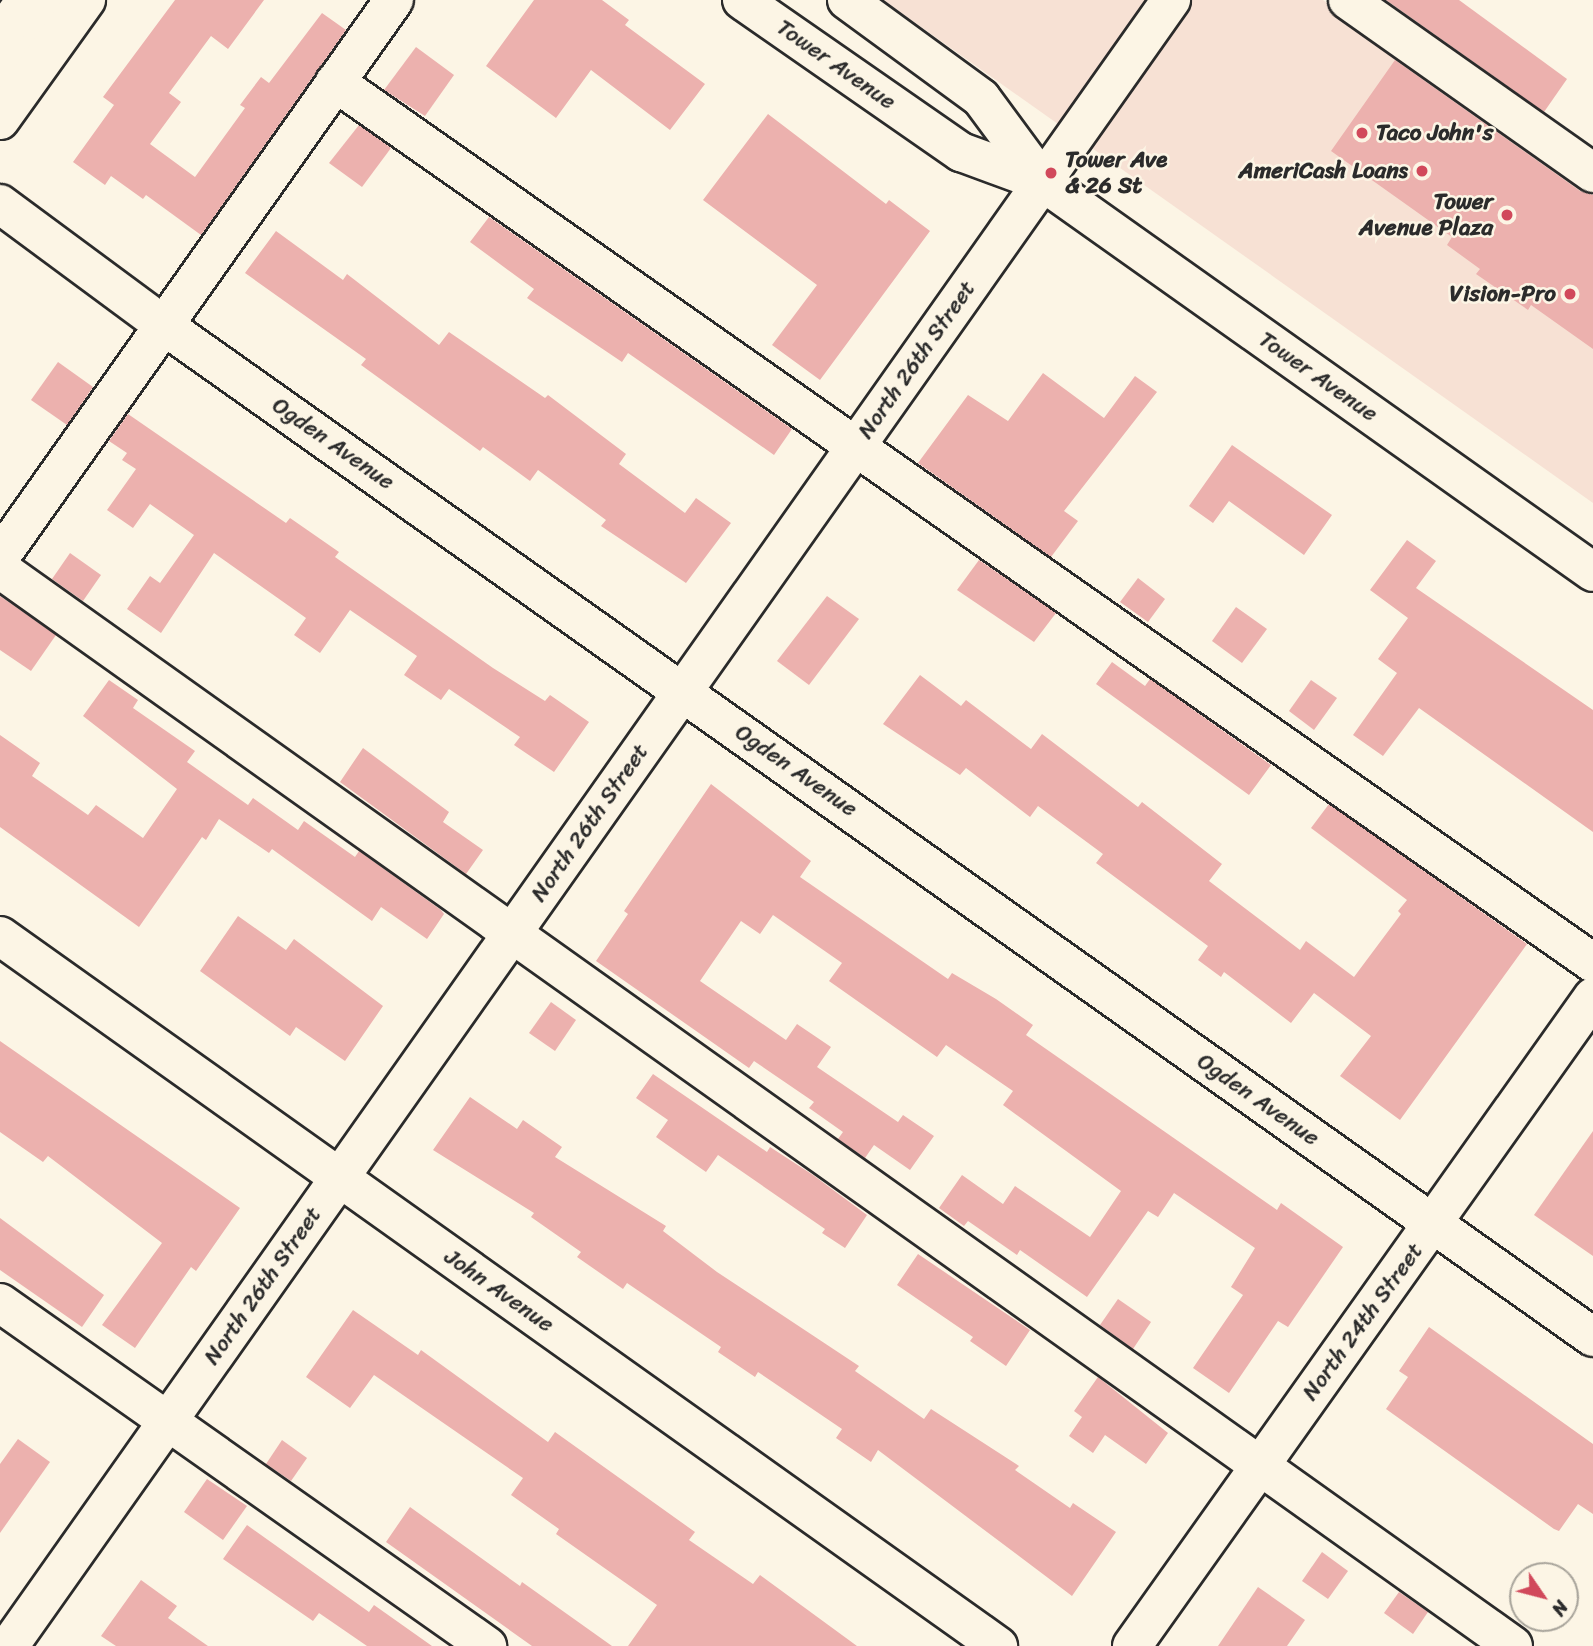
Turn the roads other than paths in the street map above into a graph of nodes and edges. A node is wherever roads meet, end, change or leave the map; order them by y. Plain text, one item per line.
1 (26, 0) edge
2 (45, 0) edge
3 (86, 0) edge
4 (394, 0) edge
5 (742, 0) edge
6 (847, 0) edge
7 (1171, 0) edge
8 (1348, 0) edge
9 (0, 36) edge
10 (0, 72) edge
11 (335, 82) junction
12 (0, 120) edge
13 (1593, 173) edge
14 (1043, 182) junction
15 (0, 204) edge
16 (166, 327) junction
17 (856, 446) junction
18 (0, 557) edge
19 (0, 569) edge
20 (1593, 572) edge
21 (683, 691) junction
22 (512, 934) junction
23 (0, 936) edge
24 (1593, 963) edge
25 (1593, 997) edge
26 (340, 1178) junction
27 (1433, 1224) junction
28 (0, 1303) edge
29 (1593, 1337) edge
30 (167, 1422) junction
31 (1261, 1464) junction
32 (9, 1646) edge
33 (487, 1646) edge
34 (998, 1646) edge
35 (1132, 1646) edge
36 (1513, 1646) edge

1 - 9 street
2 - 10 street
3 - 12 street
4 - 11 street
5 - 14 street, Tower Avenue
6 - 14 street, Tower Avenue
7 - 14 street, North 26th Street
8 - 13 street
11 - 16 street
11 - 17 street
14 - 17 street, North 26th Street
14 - 20 street, Tower Avenue
15 - 16 street, Ogden Avenue
16 - 18 street
16 - 21 street, Ogden Avenue
17 - 21 street, North 26th Street
17 - 24 street
19 - 22 street
21 - 22 street, North 26th Street
21 - 27 street, Ogden Avenue
22 - 26 street, North 26th Street
22 - 31 street
23 - 26 street, John Avenue
25 - 27 street, North 24th Street
26 - 30 street, North 26th Street
26 - 34 street, John Avenue
27 - 29 street, Ogden Avenue
27 - 31 street, North 24th Street
28 - 30 street
30 - 32 street, North 26th Street
30 - 33 street
31 - 35 street, North 24th Street
31 - 36 street

